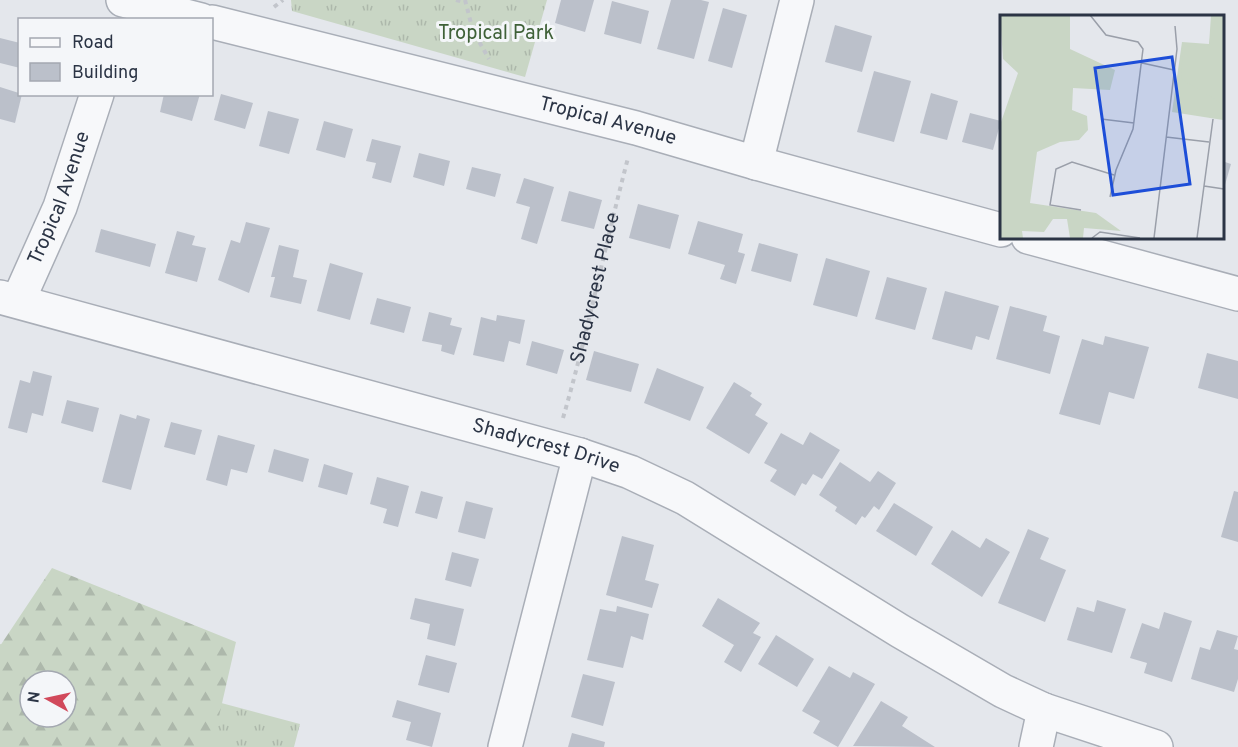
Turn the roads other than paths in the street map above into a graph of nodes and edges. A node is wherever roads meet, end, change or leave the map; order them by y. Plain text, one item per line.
1 (123, 0) edge
2 (797, 0) edge
3 (118, 18) edge
4 (193, 18) edge
5 (213, 22) edge
6 (96, 96) edge
7 (756, 164) junction
8 (1000, 230) edge
9 (1032, 238) edge
10 (1238, 294) edge
11 (9, 299) edge
12 (567, 452) junction
13 (1044, 710) junction
14 (505, 747) edge
15 (1036, 747) edge
16 (1156, 747) edge

1 - 3 street
1 - 4 street
2 - 7 street
5 - 7 street, Tropical Avenue
6 - 11 street, Tropical Avenue
7 - 8 street, Tropical Avenue
9 - 10 street
11 - 12 street, Shadycrest Drive
12 - 13 street, Shadycrest Drive
12 - 14 street
13 - 15 street
13 - 16 street, Shadycrest Drive

